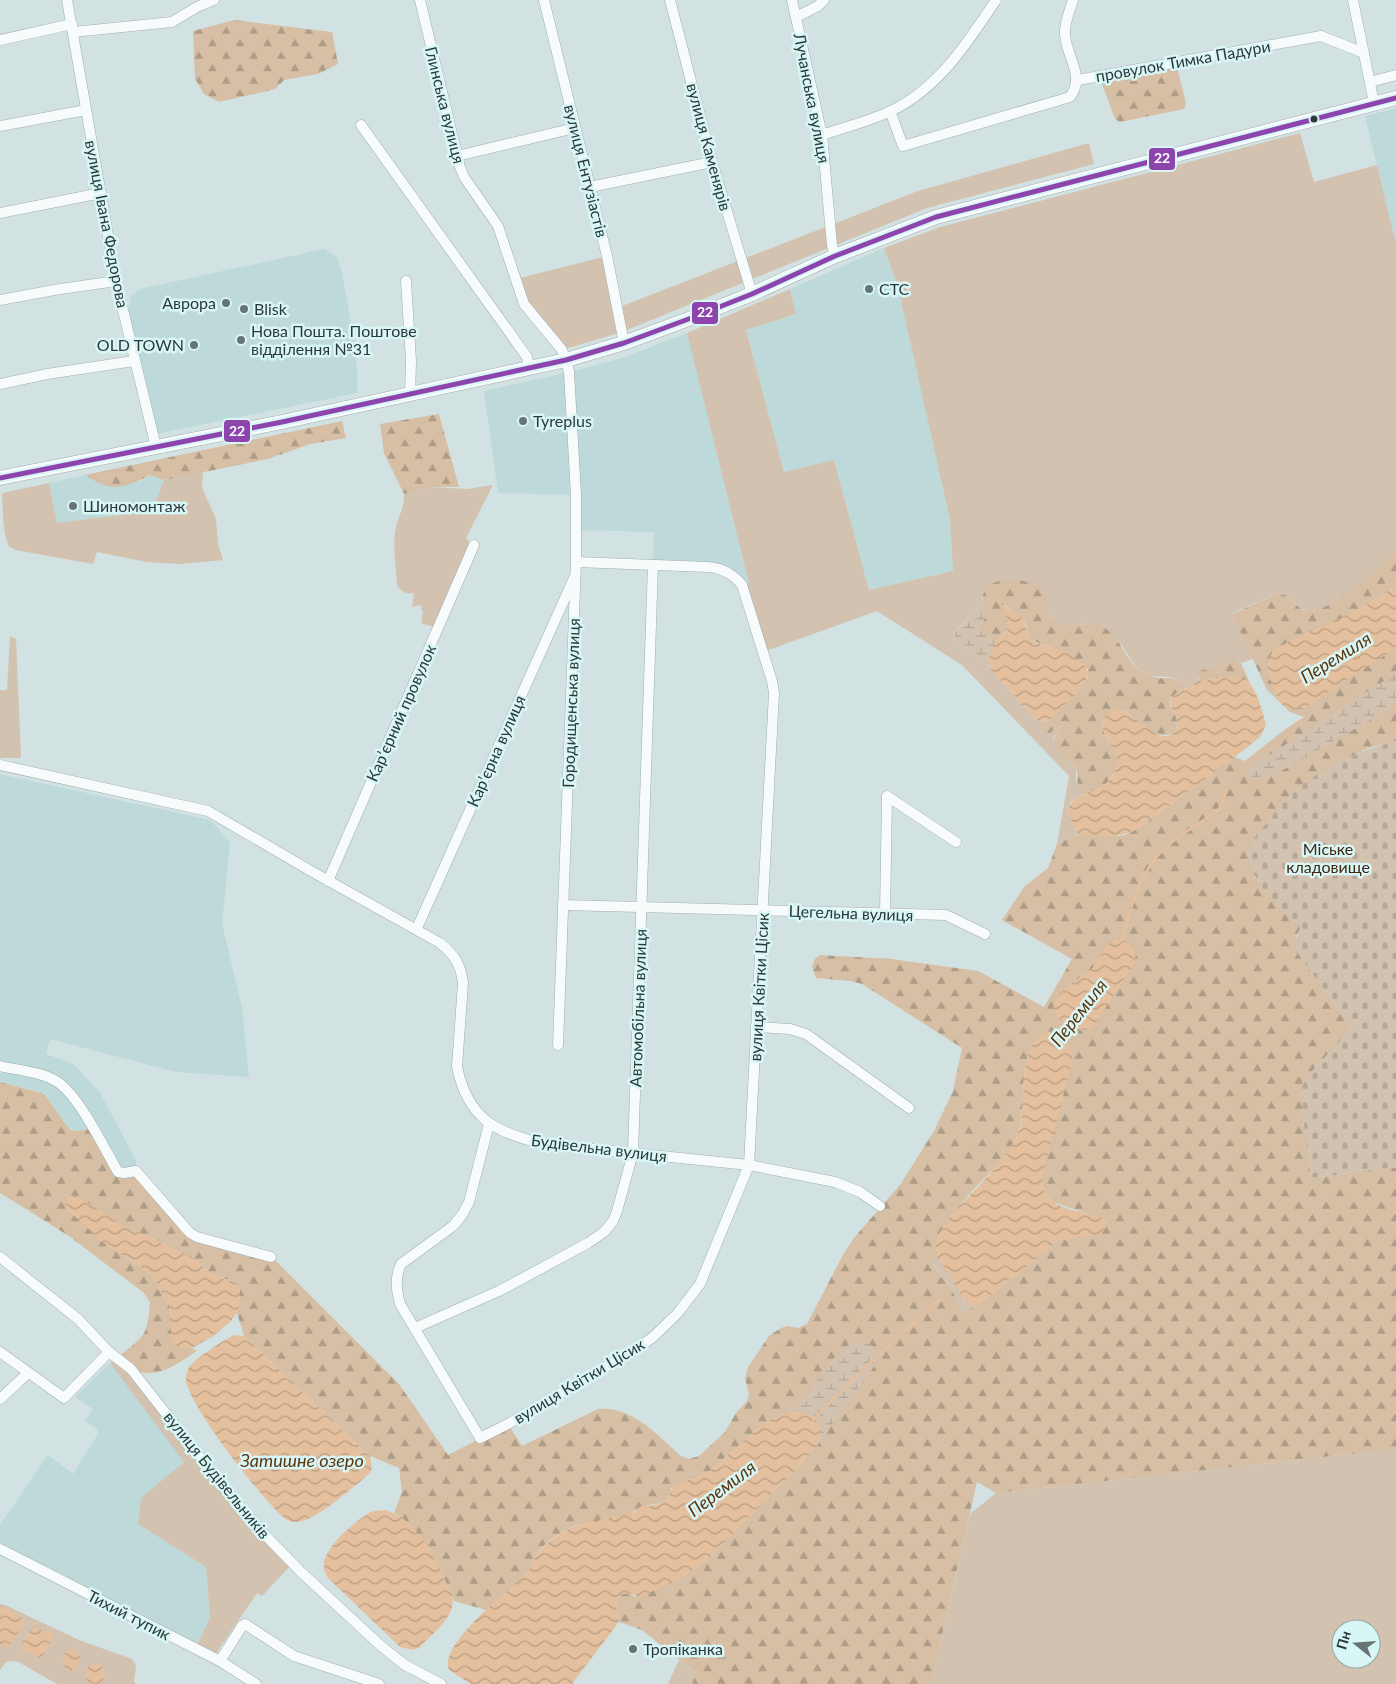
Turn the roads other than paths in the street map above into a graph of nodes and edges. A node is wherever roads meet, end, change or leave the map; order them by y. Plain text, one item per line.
1 (67, 0) edge
2 (214, 0) edge
3 (420, 0) edge
4 (544, 0) edge
5 (670, 0) edge
6 (792, 0) edge
7 (824, 0) edge
8 (996, 0) edge
9 (1073, 0) edge
10 (1353, 0) edge
11 (796, 17) junction
12 (72, 28) junction
13 (0, 40) edge
14 (1364, 53) junction
15 (1396, 75) edge
16 (1078, 80) junction
17 (1370, 82) junction
18 (1396, 98) edge
19 (1374, 103) junction
20 (86, 110) junction
21 (890, 111) junction
22 (362, 125) dead end
23 (0, 126) edge
24 (575, 128) junction
25 (822, 135) junction
26 (457, 156) junction
27 (712, 162) junction
28 (590, 187) junction
29 (101, 193) junction
30 (0, 213) edge
31 (835, 256) junction
32 (116, 281) junction
33 (406, 281) dead end
34 (752, 294) junction
35 (0, 300) edge
36 (624, 343) junction
37 (566, 360) junction
38 (134, 361) junction
39 (529, 368) junction
40 (0, 384) edge
41 (410, 394) junction
42 (156, 447) junction
43 (0, 478) edge
44 (474, 545) dead end
45 (576, 562) junction
46 (652, 565) junction
47 (576, 574) junction
48 (0, 765) edge
49 (956, 842) dead end
50 (328, 881) junction
51 (562, 905) junction
52 (641, 907) junction
53 (764, 910) junction
54 (885, 914) junction
55 (417, 928) junction
56 (985, 934) dead end
57 (756, 1027) junction
58 (558, 1045) dead end
59 (0, 1066) edge
60 (909, 1108) dead end
61 (489, 1124) junction
62 (633, 1153) junction
63 (749, 1165) junction
64 (880, 1206) dead end
65 (0, 1257) edge
66 (271, 1257) dead end
67 (415, 1328) junction
68 (0, 1352) edge
69 (109, 1352) junction
70 (28, 1373) junction
71 (0, 1399) edge
72 (0, 1549) edge
73 (220, 1662) junction
74 (256, 1684) edge
75 (379, 1684) edge
76 (441, 1684) edge

1 - 12 street, вулиця Івана Федорова
2 - 12 street
3 - 26 street, Глинська вулиця
4 - 24 street, вулиця Ентузіастів
5 - 27 street, вулиця Каменярів
6 - 11 street, Лучанська вулиця
7 - 11 street
8 - 21 street
9 - 16 street
10 - 14 street
11 - 25 street, Лучанська вулиця
12 - 13 street
12 - 20 street, вулиця Івана Федорова
14 - 16 street, провулок Тимка Падури
14 - 17 street
15 - 17 street
16 - 21 street, провулок Тимка Падури
17 - 19 street
18 - 19 main road
19 - 31 main road
20 - 23 street
20 - 29 street, вулиця Івана Федорова
21 - 25 street
22 - 39 street
24 - 26 street
24 - 28 street, вулиця Ентузіастів
25 - 31 street, Лучанська вулиця
26 - 37 street, Глинська вулиця
27 - 28 street
27 - 34 street, вулиця Каменярів
28 - 36 street, вулиця Ентузіастів
29 - 30 street
29 - 32 street, вулиця Івана Федорова
31 - 34 main road
32 - 35 street
32 - 38 street, вулиця Івана Федорова
33 - 41 street
34 - 36 main road
36 - 37 main road
37 - 39 main road
37 - 45 street, Городищенська вулиця
38 - 40 street
38 - 42 street, вулиця Івана Федорова
39 - 41 main road
41 - 42 main road
42 - 43 main road
44 - 50 street, Карʼєрний провулок
45 - 46 street, вулиця Квітки Цісик
45 - 47 street, Городищенська вулиця
46 - 52 street, Автомобільна вулиця
46 - 53 street, вулиця Квітки Цісик
47 - 51 street, Городищенська вулиця
47 - 55 street, Карʼєрна вулиця
48 - 50 street, Будівельна вулиця
49 - 54 street
50 - 55 street, Будівельна вулиця
51 - 52 street, Цегельна вулиця
51 - 58 street, Городищенська вулиця
52 - 53 street, Цегельна вулиця
52 - 62 street, Автомобільна вулиця
53 - 54 street, Цегельна вулиця
53 - 57 street, вулиця Квітки Цісик
54 - 56 street, Цегельна вулиця
55 - 61 street, Будівельна вулиця
57 - 60 street
57 - 63 street, вулиця Квітки Цісик
59 - 66 street
61 - 62 street, Будівельна вулиця
61 - 67 street
62 - 63 street, Будівельна вулиця
62 - 67 street, Автомобільна вулиця
63 - 64 street, Будівельна вулиця
63 - 67 street, вулиця Квітки Цісик
65 - 69 street, вулиця Будівельників
68 - 70 street
69 - 70 street
69 - 76 street, вулиця Будівельників
70 - 71 street
72 - 73 street, Тихий тупик
73 - 74 street, Тихий тупик
73 - 75 street

